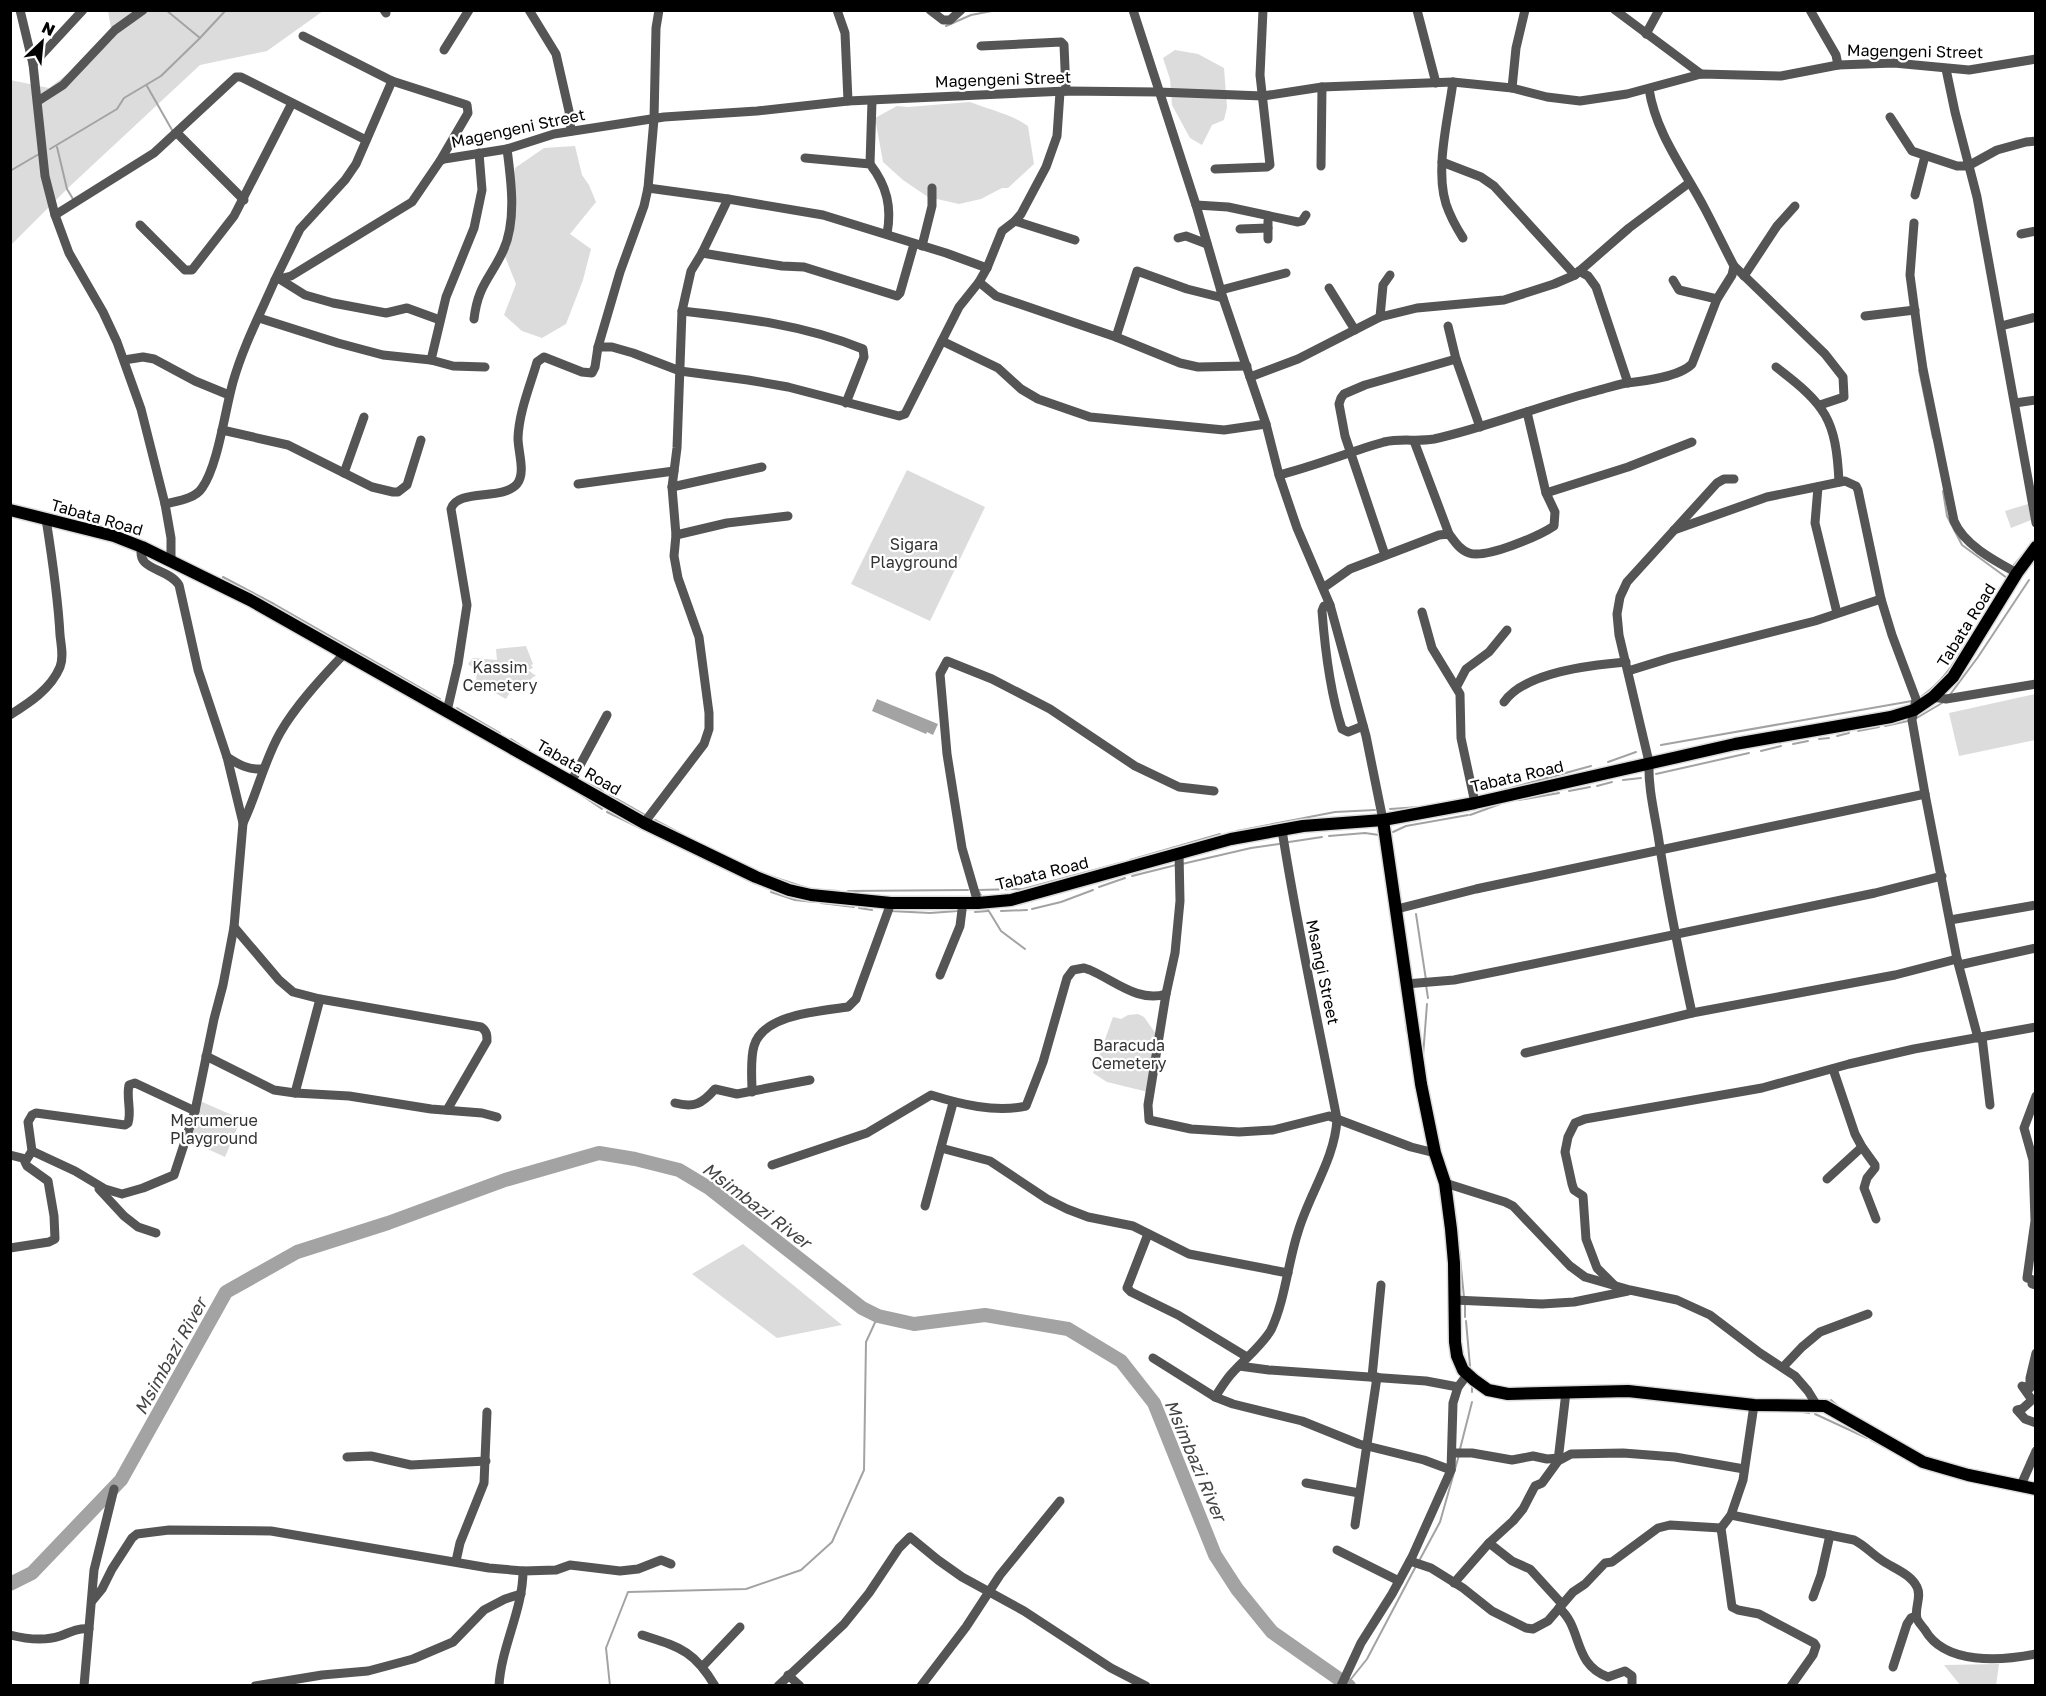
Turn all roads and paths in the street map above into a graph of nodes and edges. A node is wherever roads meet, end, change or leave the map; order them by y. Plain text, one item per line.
1 (20, 10) edge
2 (84, 10) edge
3 (143, 10) edge
4 (469, 10) edge
5 (529, 10) edge
6 (659, 10) edge
7 (837, 10) edge
8 (930, 10) edge
9 (961, 10) edge
10 (1133, 10) edge
11 (1263, 10) edge
12 (1417, 10) edge
13 (1525, 10) edge
14 (1615, 10) edge
15 (1659, 10) edge
16 (1810, 10) edge
17 (1646, 34) junction
18 (303, 36) dead end
19 (981, 46) dead end
20 (444, 50) dead end
21 (2036, 60) edge
22 (33, 64) junction
23 (1838, 65) junction
24 (1946, 69) junction
25 (1701, 74) junction
26 (392, 81) junction
27 (1453, 82) junction
28 (1436, 84) junction
29 (1322, 87) junction
30 (1512, 87) junction
31 (1649, 89) junction
32 (1063, 92) junction
33 (1158, 92) junction
34 (1263, 96) junction
35 (872, 100) junction
36 (38, 101) junction
37 (848, 101) junction
38 (292, 103) junction
39 (1890, 117) dead end
40 (654, 119) junction
41 (571, 131) junction
42 (177, 133) junction
43 (366, 140) junction
44 (2036, 141) edge
45 (507, 149) junction
46 (479, 153) junction
47 (1925, 156) junction
48 (805, 158) dead end
49 (441, 161) junction
50 (1442, 162) junction
51 (870, 164) junction
52 (1321, 166) dead end
53 (1968, 166) junction
54 (1215, 168) dead end
55 (1689, 183) junction
56 (648, 188) junction
57 (932, 188) dead end
58 (1915, 195) dead end
59 (728, 199) junction
60 (244, 200) junction
61 (1196, 205) junction
62 (1795, 206) dead end
63 (55, 215) junction
64 (1306, 215) dead end
65 (1268, 216) junction
66 (1015, 221) junction
67 (1914, 223) dead end
68 (140, 225) dead end
69 (1268, 228) junction
70 (1240, 230) dead end
71 (2036, 231) edge
72 (887, 234) junction
73 (2021, 234) dead end
74 (1178, 238) dead end
75 (1463, 238) dead end
76 (1268, 239) dead end
77 (1075, 240) dead end
78 (1208, 244) junction
79 (918, 245) junction
80 (702, 253) junction
81 (1734, 266) junction
82 (987, 268) junction
83 (1286, 273) dead end
84 (1577, 273) junction
85 (1390, 275) dead end
86 (1744, 276) junction
87 (278, 280) junction
88 (1673, 280) dead end
89 (979, 282) junction
90 (1329, 288) dead end
91 (1222, 294) junction
92 (1717, 299) junction
93 (1915, 310) junction
94 (682, 311) junction
95 (1865, 316) dead end
96 (1380, 317) junction
97 (2036, 317) edge
98 (259, 318) junction
99 (474, 319) dead end
100 (440, 320) junction
101 (1448, 326) dead end
102 (2001, 326) junction
103 (1355, 330) junction
104 (1116, 337) junction
105 (942, 341) junction
106 (598, 347) junction
107 (1456, 359) junction
108 (124, 360) junction
109 (430, 360) junction
110 (1247, 366) junction
111 (484, 367) dead end
112 (1776, 367) dead end
113 (680, 371) junction
114 (1250, 377) junction
115 (1628, 383) junction
116 (229, 395) junction
117 (2036, 400) edge
118 (846, 403) junction
119 (2015, 403) junction
120 (1820, 405) junction
121 (1527, 411) junction
122 (364, 417) dead end
123 (1266, 424) junction
124 (1480, 427) junction
125 (222, 429) junction
126 (421, 440) dead end
127 (1414, 441) junction
128 (1692, 442) dead end
129 (1351, 453) junction
130 (762, 467) dead end
131 (674, 471) junction
132 (344, 473) junction
133 (1280, 475) junction
134 (1734, 479) dead end
135 (1839, 482) junction
136 (578, 484) dead end
137 (672, 487) junction
138 (1818, 487) junction
139 (1546, 493) junction
140 (165, 504) junction
141 (10, 510) edge
142 (788, 516) dead end
143 (46, 519) junction
144 (2036, 523) edge
145 (1674, 530) junction
146 (1449, 534) junction
147 (676, 535) junction
148 (142, 547) junction
149 (2034, 553) edge
150 (1384, 555) junction
151 (171, 561) junction
152 (2017, 573) junction
153 (1323, 588) junction
154 (1881, 599) junction
155 (1330, 605) junction
156 (1422, 612) dead end
157 (1837, 613) junction
158 (1507, 630) dead end
159 (345, 653) junction
160 (1627, 666) junction
161 (2036, 684) edge
162 (1457, 687) junction
163 (1933, 697) junction
164 (1504, 702) dead end
165 (1914, 710) junction
166 (447, 711) junction
167 (607, 715) dead end
168 (10, 716) edge
169 (1363, 726) junction
170 (228, 757) junction
171 (1649, 762) junction
172 (263, 769) junction
173 (571, 782) junction
174 (1214, 791) dead end
175 (1925, 794) junction
176 (1475, 803) junction
177 (1383, 820) junction
178 (243, 823) junction
179 (644, 823) junction
180 (1282, 830) junction
181 (1660, 850) junction
182 (1179, 853) junction
183 (1942, 876) junction
184 (963, 902) junction
185 (891, 903) junction
186 (978, 903) junction
187 (2036, 905) edge
188 (1397, 909) junction
189 (1950, 920) junction
190 (234, 927) junction
191 (1674, 933) junction
192 (2036, 948) edge
193 (1958, 962) junction
194 (940, 975) dead end
195 (1406, 984) junction
196 (1166, 994) junction
197 (320, 999) junction
198 (1692, 1013) junction
199 (2036, 1027) edge
200 (1980, 1038) junction
201 (1525, 1053) dead end
202 (206, 1056) junction
203 (1833, 1069) junction
204 (810, 1080) dead end
205 (752, 1092) junction
206 (295, 1094) junction
207 (2036, 1096) edge
208 (675, 1103) dead end
209 (953, 1103) junction
210 (1990, 1105) dead end
211 (447, 1110) junction
212 (195, 1111) junction
213 (497, 1117) dead end
214 (1337, 1119) junction
215 (1862, 1147) junction
216 (941, 1148) junction
217 (32, 1151) junction
218 (1435, 1152) junction
219 (10, 1155) edge
220 (26, 1160) junction
221 (772, 1166) dead end
222 (1827, 1179) dead end
223 (92, 1180) junction
224 (1445, 1183) junction
225 (925, 1206) dead end
226 (1876, 1220) dead end
227 (156, 1233) dead end
228 (1148, 1234) junction
229 (10, 1248) edge
230 (1288, 1273) junction
231 (2034, 1282) edge
232 (1381, 1285) dead end
233 (1616, 1287) junction
234 (1630, 1290) junction
235 (1454, 1300) junction
236 (1868, 1314) dead end
237 (2036, 1353) edge
238 (1247, 1357) junction
239 (1153, 1358) dead end
240 (1239, 1366) junction
241 (1783, 1367) junction
242 (1467, 1375) junction
243 (1375, 1377) junction
244 (1458, 1387) junction
245 (1566, 1392) junction
246 (1215, 1397) junction
247 (1754, 1405) junction
248 (1825, 1406) junction
249 (486, 1412) dead end
250 (2036, 1423) edge
251 (1366, 1446) junction
252 (2036, 1451) edge
253 (1452, 1453) junction
254 (347, 1457) dead end
255 (1558, 1460) junction
256 (486, 1461) junction
257 (1744, 1469) junction
258 (1450, 1470) junction
259 (1306, 1483) dead end
260 (2021, 1485) junction
261 (114, 1489) dead end
262 (2036, 1489) edge
263 (1359, 1492) junction
264 (1060, 1501) dead end
265 (1731, 1515) junction
266 (1355, 1525) dead end
267 (1721, 1528) junction
268 (1830, 1535) junction
269 (1489, 1543) junction
270 (1337, 1550) dead end
271 (456, 1561) junction
272 (1410, 1561) junction
273 (671, 1564) dead end
274 (523, 1571) junction
275 (1399, 1581) junction
276 (1454, 1582) junction
277 (989, 1592) junction
278 (521, 1594) junction
279 (1813, 1597) dead end
280 (93, 1600) junction
281 (1560, 1606) junction
282 (1916, 1616) junction
283 (741, 1627) dead end
284 (89, 1629) junction
285 (10, 1635) edge
286 (642, 1635) dead end
287 (2036, 1654) edge
288 (703, 1666) junction
289 (1893, 1667) dead end
290 (788, 1675) junction
291 (84, 1686) edge
292 (255, 1686) edge
293 (499, 1686) edge
294 (715, 1686) edge
295 (778, 1686) edge
296 (800, 1686) edge
297 (921, 1686) edge
298 (1146, 1686) edge
299 (1341, 1686) edge
300 (1632, 1686) edge
301 (1791, 1686) edge

1 - 22 street
2 - 22 street
3 - 36 street
4 - 20 street
5 - 41 street
6 - 40 street
7 - 37 street
8 - 9 street
10 - 33 street
11 - 34 street
12 - 28 street
13 - 30 street
14 - 17 street
15 - 17 street
16 - 23 street
17 - 25 street
18 - 26 street
19 - 32 street
21 - 24 street, Magengeni Street
22 - 36 street
23 - 24 street, Magengeni Street
23 - 25 street, Magengeni Street
24 - 53 street
25 - 31 street, Magengeni Street
26 - 43 street
26 - 49 street
27 - 28 street, Magengeni Street
27 - 30 street, Magengeni Street
27 - 50 street
28 - 29 street, Magengeni Street
29 - 34 street, Magengeni Street
29 - 52 street
30 - 31 street, Magengeni Street
31 - 55 street
32 - 33 street, Magengeni Street
32 - 35 street, Magengeni Street
32 - 66 street
33 - 34 street, Magengeni Street
33 - 61 street
34 - 54 street
35 - 37 street, Magengeni Street
35 - 51 street
36 - 63 street
37 - 40 street, Magengeni Street
38 - 42 street
38 - 43 street
38 - 60 street
39 - 47 street
40 - 41 street, Magengeni Street
40 - 56 street
41 - 45 street, Magengeni Street
42 - 60 street
42 - 63 street
43 - 87 street
44 - 53 street
45 - 46 street, Magengeni Street
45 - 99 street
46 - 49 street, Magengeni Street
46 - 100 street
47 - 53 street
47 - 58 street
48 - 51 street
49 - 87 street, Magengeni Street
50 - 75 street
50 - 84 street
51 - 72 street
53 - 102 street
55 - 81 street
55 - 84 street
56 - 59 street
56 - 106 street
57 - 79 street
59 - 72 street
59 - 80 street
60 - 68 street
61 - 65 street
61 - 78 street
62 - 86 street
63 - 108 street
64 - 65 street
65 - 69 street
66 - 77 street
66 - 82 street
67 - 93 street
69 - 70 street
69 - 76 street
71 - 73 street
72 - 79 street
74 - 78 street
78 - 91 street
79 - 80 street
79 - 82 street
80 - 94 street
81 - 86 street
81 - 92 street
82 - 89 street
83 - 91 street
84 - 96 street
84 - 115 street
85 - 96 street
86 - 120 street
87 - 98 street
87 - 100 street
88 - 92 street
89 - 104 street
89 - 105 street
90 - 103 street
91 - 104 street
91 - 110 street
92 - 115 street
93 - 95 street
93 - 152 street
94 - 113 street
94 - 118 street
96 - 103 street
97 - 102 street
98 - 109 street
98 - 116 street
100 - 109 street
101 - 107 street
102 - 119 street
103 - 114 street
104 - 110 street
105 - 118 street
105 - 123 street
106 - 113 street
106 - 166 street
107 - 124 street
107 - 129 street
108 - 116 street
108 - 140 street
109 - 111 street
110 - 114 street
112 - 120 street
113 - 118 street
113 - 131 street
114 - 123 street
115 - 121 street
116 - 125 street
117 - 119 street
119 - 144 street
120 - 135 street
121 - 124 street
121 - 139 street
122 - 132 street
123 - 133 street
124 - 127 street
125 - 132 street
125 - 140 street
126 - 132 street
127 - 129 street
127 - 146 street
128 - 139 street
129 - 133 street
129 - 150 street
130 - 137 street
131 - 136 street
131 - 137 street
133 - 153 street
134 - 145 street
135 - 138 street
135 - 154 street
137 - 147 street
138 - 145 street
138 - 157 street
139 - 146 street
140 - 151 street
141 - 143 main road, Tabata Road
142 - 147 street
143 - 148 main road, Tabata Road
143 - 168 street
145 - 160 street
146 - 150 street
147 - 179 street
148 - 151 main road, Tabata Road
148 - 170 street
149 - 152 main road, Tabata Road
150 - 153 street
151 - 159 main road, Tabata Road
152 - 163 main road, Tabata Road
153 - 155 street
154 - 157 street
154 - 165 street
155 - 169 street
155 - 169 street
156 - 162 street
157 - 160 street
158 - 162 street
159 - 166 main road, Tabata Road
159 - 172 street
160 - 164 street
160 - 171 street
161 - 163 street
162 - 176 street
163 - 165 main road, Tabata Road
165 - 171 main road, Tabata Road
165 - 175 street
166 - 173 main road, Tabata Road
167 - 173 street
169 - 177 street
170 - 172 street
170 - 178 street
171 - 176 main road, Tabata Road
171 - 181 street
172 - 178 street
173 - 179 main road, Tabata Road
174 - 186 street
175 - 181 street
175 - 183 street
176 - 177 main road, Tabata Road
177 - 180 main road, Tabata Road
177 - 188 main road
178 - 190 street
179 - 185 main road, Tabata Road
180 - 182 main road, Tabata Road
180 - 214 street, Msangi Street
181 - 188 street
181 - 191 street
182 - 186 main road, Tabata Road
182 - 196 street
183 - 189 street
183 - 191 street
184 - 185 main road, Tabata Road
184 - 186 main road, Tabata Road
184 - 194 street
185 - 205 street
187 - 189 street
188 - 195 main road
189 - 193 street
190 - 197 street
190 - 202 street
191 - 195 street
191 - 198 street
192 - 193 street
193 - 198 street
193 - 200 street
195 - 218 main road
196 - 209 street
196 - 214 street
197 - 206 street
197 - 211 street
198 - 201 street
199 - 200 street
200 - 203 street
200 - 210 street
202 - 206 street
202 - 212 street
203 - 215 street
203 - 233 street
204 - 205 street
205 - 208 street
206 - 211 street
207 - 231 street
209 - 216 street
209 - 221 street
211 - 213 street
212 - 217 street
212 - 223 street
214 - 218 street
214 - 230 street
215 - 222 street
215 - 226 street
216 - 225 street
216 - 228 street
217 - 220 street
217 - 223 street
218 - 224 main road
219 - 220 street
220 - 229 street
223 - 227 street
224 - 233 street
224 - 235 main road
228 - 230 street
228 - 238 street
230 - 238 street
232 - 243 street
233 - 234 street
234 - 235 street
234 - 241 street
235 - 242 main road
236 - 241 street
237 - 250 street
238 - 240 street
239 - 246 street
240 - 243 street
240 - 246 street
241 - 248 street
242 - 244 street
242 - 245 main road
243 - 244 street
243 - 251 street
244 - 253 street
245 - 247 main road
245 - 255 street
246 - 251 street
247 - 248 main road
247 - 257 street
248 - 260 main road
249 - 256 street
251 - 258 street
251 - 263 street
252 - 260 street
253 - 255 street
253 - 258 street
254 - 256 street
255 - 257 street
255 - 269 street
256 - 271 street
257 - 265 street
258 - 272 street
259 - 263 street
260 - 262 main road
261 - 280 street
263 - 266 street
264 - 277 street
265 - 267 street
265 - 268 street
267 - 281 street
267 - 301 street
268 - 279 street
268 - 282 street
269 - 276 street
269 - 281 street
270 - 275 street
271 - 274 street
271 - 280 street
272 - 275 street
272 - 276 street
273 - 274 street
274 - 278 street
275 - 299 street
276 - 281 street
277 - 290 street
277 - 297 street
277 - 298 street
278 - 292 street
278 - 293 street
280 - 284 street
281 - 300 street
282 - 287 street
282 - 289 street
283 - 288 street
284 - 285 street
284 - 291 street
286 - 288 street
288 - 294 street
290 - 295 street
290 - 296 street

